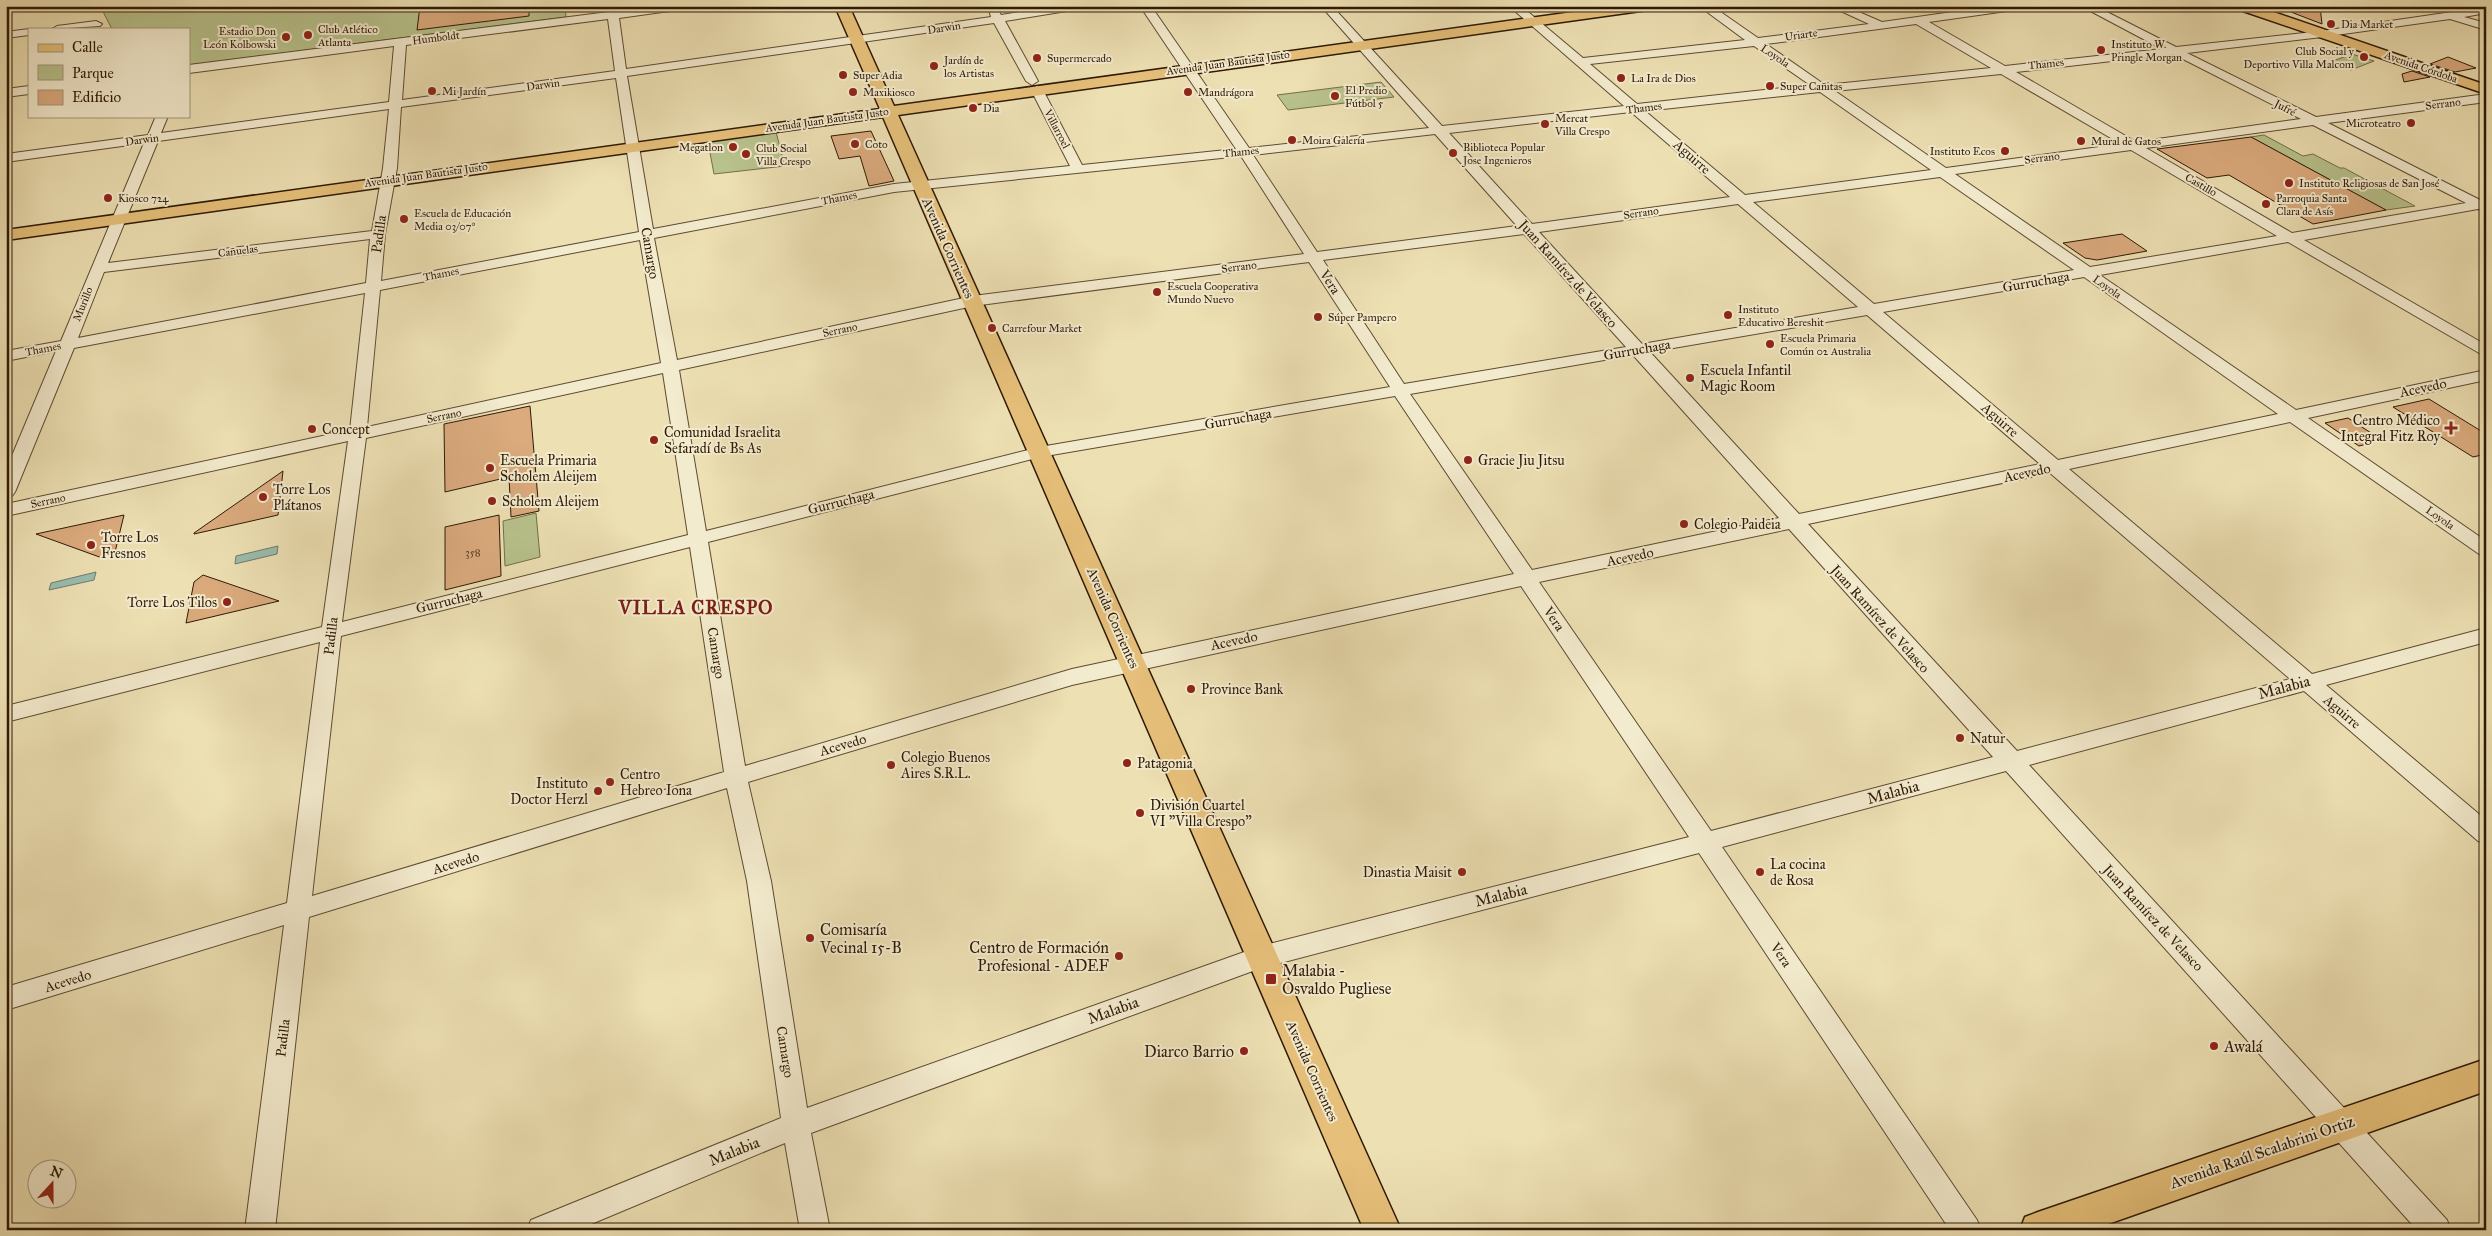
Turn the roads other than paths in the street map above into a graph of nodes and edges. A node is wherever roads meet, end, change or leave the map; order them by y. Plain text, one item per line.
1 (684, 6) edge
2 (842, 6) edge
3 (991, 6) edge
4 (1079, 6) edge
5 (1146, 6) edge
6 (1326, 6) edge
7 (1575, 6) edge
8 (1648, 6) edge
9 (1704, 6) edge
10 (1835, 6) edge
11 (2021, 6) edge
12 (2086, 6) edge
13 (2242, 6) edge
14 (2422, 6) edge
15 (2486, 10) edge
16 (1523, 14) edge
17 (2450, 15) junction
18 (613, 16) junction
19 (998, 19) junction
20 (1916, 19) junction
21 (96, 24) dead end
22 (1879, 24) junction
23 (2486, 27) edge
24 (65, 28) edge
25 (28, 32) edge
26 (6, 34) edge
27 (2322, 34) junction
28 (857, 41) junction
29 (1358, 41) junction
30 (1753, 41) junction
31 (400, 43) junction
32 (2170, 50) junction
33 (1581, 62) junction
34 (1184, 64) junction
35 (190, 69) edge
36 (2000, 69) junction
37 (622, 74) junction
38 (1034, 86) junction
39 (1822, 88) junction
40 (28, 90) edge
41 (2486, 90) edge
42 (6, 92) edge
43 (2486, 98) edge
44 (396, 105) junction
45 (885, 106) junction
46 (1635, 109) junction
47 (161, 118) edge
48 (2311, 121) junction
49 (1437, 131) junction
50 (152, 138) junction
51 (631, 142) junction
52 (2133, 146) junction
53 (1245, 152) junction
54 (6, 158) edge
55 (1078, 169) junction
56 (1940, 171) junction
57 (389, 175) junction
58 (920, 185) junction
59 (1740, 199) junction
60 (2484, 206) edge
61 (122, 212) junction
62 (6, 221) edge
63 (1527, 228) junction
64 (378, 234) junction
65 (6, 235) edge
66 (647, 235) junction
67 (2293, 238) junction
68 (1314, 257) junction
69 (97, 269) junction
70 (2087, 273) junction
71 (372, 286) junction
72 (973, 302) junction
73 (1874, 311) junction
74 (68, 344) junction
75 (1637, 350) junction
76 (2486, 352) edge
77 (6, 356) edge
78 (670, 367) junction
79 (2486, 375) edge
80 (1401, 392) junction
81 (2294, 416) junction
82 (358, 434) junction
83 (1040, 452) junction
84 (2054, 467) junction
85 (6, 492) edge
86 (6, 510) edge
87 (1794, 523) junction
88 (697, 538) junction
89 (2486, 550) edge
90 (1526, 578) junction
91 (331, 631) junction
92 (2486, 635) edge
93 (1133, 663) junction
94 (2306, 682) junction
95 (6, 714) edge
96 (2009, 761) junction
97 (736, 777) junction
98 (2486, 834) edge
99 (1706, 842) junction
100 (299, 911) junction
101 (1261, 957) junction
102 (6, 999) edge
103 (2486, 1075) edge
104 (2342, 1124) junction
105 (796, 1125) junction
106 (260, 1230) edge
107 (541, 1230) edge
108 (815, 1230) edge
109 (1383, 1230) edge
110 (1966, 1230) edge
111 (2038, 1230) edge
112 (2437, 1230) edge

1 - 18 street, Humboldt
2 - 28 main road, Avenida Corrientes
3 - 19 street, Villarroel
4 - 19 street, Darwin
5 - 34 street, Vera
6 - 29 street, Juan Ramírez de Velasco
7 - 16 main road, Avenida Juan Bautista Justo
8 - 16 main road, Avenida Juan Bautista Justo
9 - 30 street, Loyola
10 - 22 street
11 - 20 street, Uriarte
12 - 32 street, Jufré
13 - 27 main road, Avenida Córdoba
14 - 17 street
15 - 17 street, Thames
16 - 29 main road, Avenida Juan Bautista Justo
16 - 33 street, Aguirre
17 - 23 street
17 - 27 street, Thames
18 - 31 street, Humboldt
18 - 37 street, Camargo
19 - 28 street, Darwin
19 - 38 street, Villarroel
20 - 22 street, Uriarte
20 - 36 street, Castillo
21 - 24 street
22 - 30 street, Uriarte
25 - 26 street
27 - 32 street, Thames
27 - 41 main road, Avenida Córdoba
28 - 37 street, Darwin
28 - 45 main road, Avenida Corrientes
29 - 34 main road, Avenida Juan Bautista Justo
29 - 49 street, Juan Ramírez de Velasco
30 - 33 street, Uriarte
30 - 39 street, Loyola
31 - 35 street, Humboldt
31 - 44 street, Padilla
32 - 36 street, Thames
32 - 48 street, Jufré
33 - 46 street, Aguirre
34 - 38 main road, Avenida Juan Bautista Justo
34 - 53 street, Vera
36 - 39 street, Thames
36 - 52 street, Castillo
37 - 44 street, Darwin
37 - 51 street, Camargo
38 - 45 main road, Avenida Juan Bautista Justo
38 - 55 street, Villarroel
39 - 46 street, Thames
39 - 56 street, Loyola
40 - 42 street
43 - 48 street, Serrano
44 - 50 street, Darwin
44 - 57 street, Padilla
45 - 51 main road, Avenida Juan Bautista Justo
45 - 58 main road, Avenida Corrientes
46 - 49 street, Thames
46 - 59 street, Aguirre
47 - 50 street, Murillo
48 - 52 street, Serrano
48 - 60 street, Jufré
49 - 53 street, Thames
49 - 63 street, Juan Ramírez de Velasco
50 - 54 street, Darwin
50 - 61 street, Murillo
51 - 57 main road, Avenida Juan Bautista Justo
51 - 66 street, Camargo
52 - 56 street, Serrano
52 - 67 street, Castillo
53 - 55 street, Thames
53 - 68 street, Vera
55 - 58 street, Thames
56 - 59 street, Serrano
56 - 70 street, Loyola
57 - 61 main road, Avenida Juan Bautista Justo
57 - 64 street, Padilla
58 - 66 street, Thames
58 - 72 main road, Avenida Corrientes
59 - 63 street, Serrano
59 - 73 street, Aguirre
60 - 67 street, Gurruchaga
61 - 62 main road, Avenida Juan Bautista Justo
61 - 65 main road, Avenida Juan Bautista Justo
61 - 69 street, Murillo
63 - 68 street, Serrano
63 - 75 street, Juan Ramírez de Velasco
64 - 69 street, Cañuelas
64 - 71 street, Padilla
66 - 71 street, Thames
66 - 78 street, Camargo
67 - 70 street, Gurruchaga
67 - 76 street, Castillo
68 - 72 street, Serrano
68 - 80 street, Vera
69 - 74 street, Murillo
70 - 73 street, Gurruchaga
70 - 81 street, Loyola
71 - 74 street, Thames
71 - 82 street, Padilla
72 - 78 street, Serrano
72 - 83 main road, Avenida Corrientes
73 - 75 street, Gurruchaga
73 - 84 street, Aguirre
74 - 77 street, Thames
74 - 85 street, Murillo
75 - 80 street, Gurruchaga
75 - 87 street, Juan Ramírez de Velasco
78 - 82 street, Serrano
78 - 88 street, Camargo
79 - 81 street, Acevedo
80 - 83 street, Gurruchaga
80 - 90 street, Vera
81 - 84 street, Acevedo
81 - 89 street, Loyola
82 - 86 street, Serrano
82 - 91 street, Padilla
83 - 88 street, Gurruchaga
83 - 93 main road, Avenida Corrientes
84 - 87 street, Acevedo
84 - 94 street, Aguirre
87 - 90 street, Acevedo
87 - 96 street, Juan Ramírez de Velasco
88 - 91 street, Gurruchaga
88 - 97 street, Camargo
90 - 93 street, Acevedo
90 - 99 street, Vera
91 - 95 street, Gurruchaga
91 - 100 street, Padilla
92 - 94 street, Malabia
93 - 97 street, Acevedo
93 - 101 main road, Avenida Corrientes
94 - 96 street, Malabia
94 - 98 street, Aguirre
96 - 99 street, Malabia
96 - 104 street, Juan Ramírez de Velasco
97 - 100 street, Acevedo
97 - 105 street, Camargo
99 - 101 street, Malabia
99 - 110 street, Vera
100 - 102 street, Acevedo
100 - 106 street, Padilla
101 - 105 street, Malabia
101 - 109 main road, Avenida Corrientes
103 - 104 main road, Avenida Raúl Scalabrini Ortiz
104 - 111 main road, Avenida Raúl Scalabrini Ortiz
104 - 112 street, Juan Ramírez de Velasco
105 - 107 street, Malabia
105 - 108 street, Camargo

